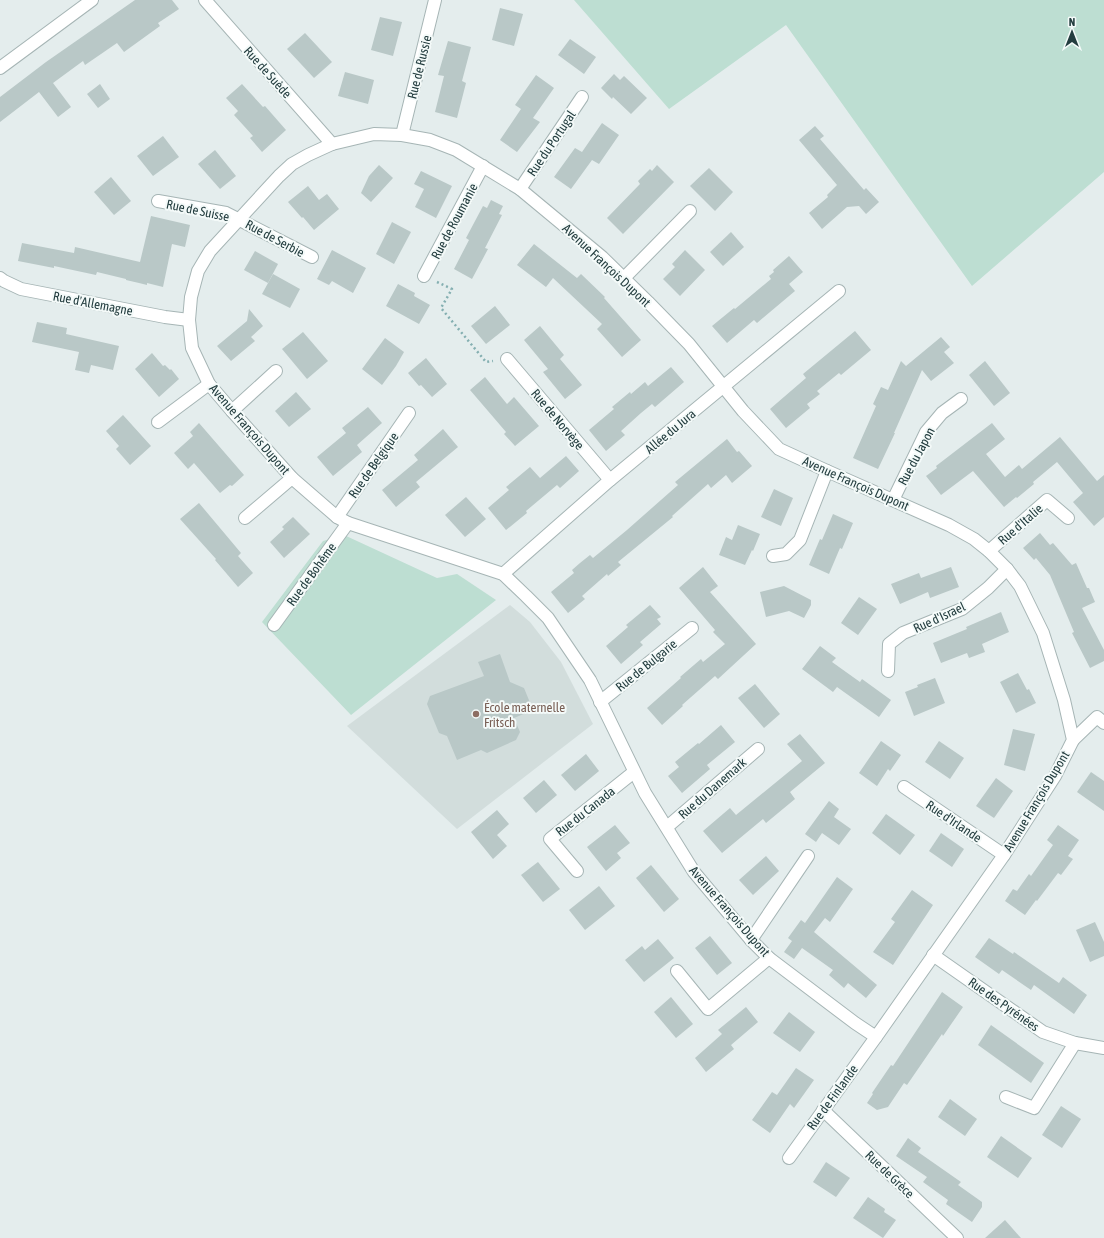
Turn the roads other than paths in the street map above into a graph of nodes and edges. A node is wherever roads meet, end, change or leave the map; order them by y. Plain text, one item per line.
1 (92, 0) edge
2 (204, 0) edge
3 (435, 0) edge
4 (0, 68) edge
5 (582, 97) dead end
6 (402, 135) junction
7 (332, 144) junction
8 (483, 166) junction
9 (520, 189) junction
10 (158, 201) dead end
11 (690, 211) dead end
12 (238, 219) junction
13 (312, 257) dead end
14 (424, 276) road end
15 (0, 278) edge
16 (624, 278) junction
17 (839, 291) dead end
18 (189, 320) junction
19 (507, 359) road end
20 (276, 370) dead end
21 (210, 384) junction
22 (723, 386) junction
23 (961, 399) dead end
24 (232, 411) junction
25 (409, 413) dead end
26 (158, 422) dead end
27 (827, 472) junction
28 (292, 478) junction
29 (610, 480) junction
30 (893, 500) junction
31 (337, 517) junction
32 (245, 518) dead end
33 (1068, 518) dead end
34 (348, 523) junction
35 (990, 551) junction
36 (773, 556) dead end
37 (1007, 569) junction
38 (503, 574) junction
39 (274, 625) dead end
40 (692, 628) dead end
41 (888, 671) dead end
42 (600, 702) junction
43 (1102, 715) edge
44 (1073, 740) junction
45 (758, 749) dead end
46 (634, 772) junction
47 (904, 787) dead end
48 (667, 827) junction
49 (1004, 854) junction
50 (808, 856) dead end
51 (577, 871) dead end
52 (751, 940) junction
53 (933, 955) junction
54 (769, 958) junction
55 (677, 972) dead end
56 (876, 1037) junction
57 (1075, 1043) junction
58 (1104, 1048) edge
59 (1006, 1097) dead end
60 (823, 1110) junction
61 (789, 1158) dead end
62 (957, 1238) edge

1 - 4 street
2 - 7 street, Rue de Suède
3 - 6 street, Rue de Russie
5 - 9 street, Rue du Portugal
6 - 7 street, Avenue François Dupont
6 - 8 street, Avenue François Dupont
7 - 12 street, Avenue François Dupont
8 - 9 street, Avenue François Dupont
8 - 14 street, Rue de Roumanie
9 - 16 street, Avenue François Dupont
10 - 12 street, Rue de Suisse
11 - 16 street
12 - 13 street, Rue de Serbie
12 - 18 street, Avenue François Dupont
15 - 18 street, Rue d'Allemagne
16 - 22 street, Avenue François Dupont
17 - 22 street, Allée du Jura
18 - 21 street, Avenue François Dupont
19 - 29 street, Rue de Norvège
20 - 24 street
21 - 24 street, Avenue François Dupont
21 - 26 street
22 - 27 street, Avenue François Dupont
22 - 29 street, Allée du Jura
23 - 30 street, Rue du Japon
24 - 28 street, Avenue François Dupont
25 - 31 street, Rue de Belgique
27 - 30 street, Avenue François Dupont
27 - 36 street
28 - 31 street, Avenue François Dupont
28 - 32 street
29 - 38 street, Allée du Jura
30 - 35 street, Avenue François Dupont
31 - 34 street, Avenue François Dupont
33 - 35 street, Rue d'Italie
34 - 38 street, Avenue François Dupont
34 - 39 street, Rue de Bohême
35 - 37 street, Avenue François Dupont
37 - 41 street, Rue d'Israel
37 - 44 street, Avenue François Dupont
38 - 42 street, Avenue François Dupont
40 - 42 street, Rue de Bulgarie
42 - 46 street, Avenue François Dupont
43 - 44 street
44 - 49 street, Avenue François Dupont
45 - 48 street, Rue du Danemark
46 - 48 street, Avenue François Dupont
46 - 51 street, Rue du Canada
47 - 49 street, Rue d'Irlande
48 - 52 street, Avenue François Dupont
49 - 53 street, Avenue François Dupont
50 - 52 street
52 - 54 street, Avenue François Dupont
53 - 56 street, Avenue François Dupont
53 - 57 street, Rue des Pyrénées
54 - 55 street
54 - 56 street, Avenue François Dupont
56 - 60 street, Rue de Finlande
57 - 58 street, Rue des Pyrénées
57 - 59 street
60 - 61 street, Rue de Finlande
60 - 62 street, Rue de Grèce

